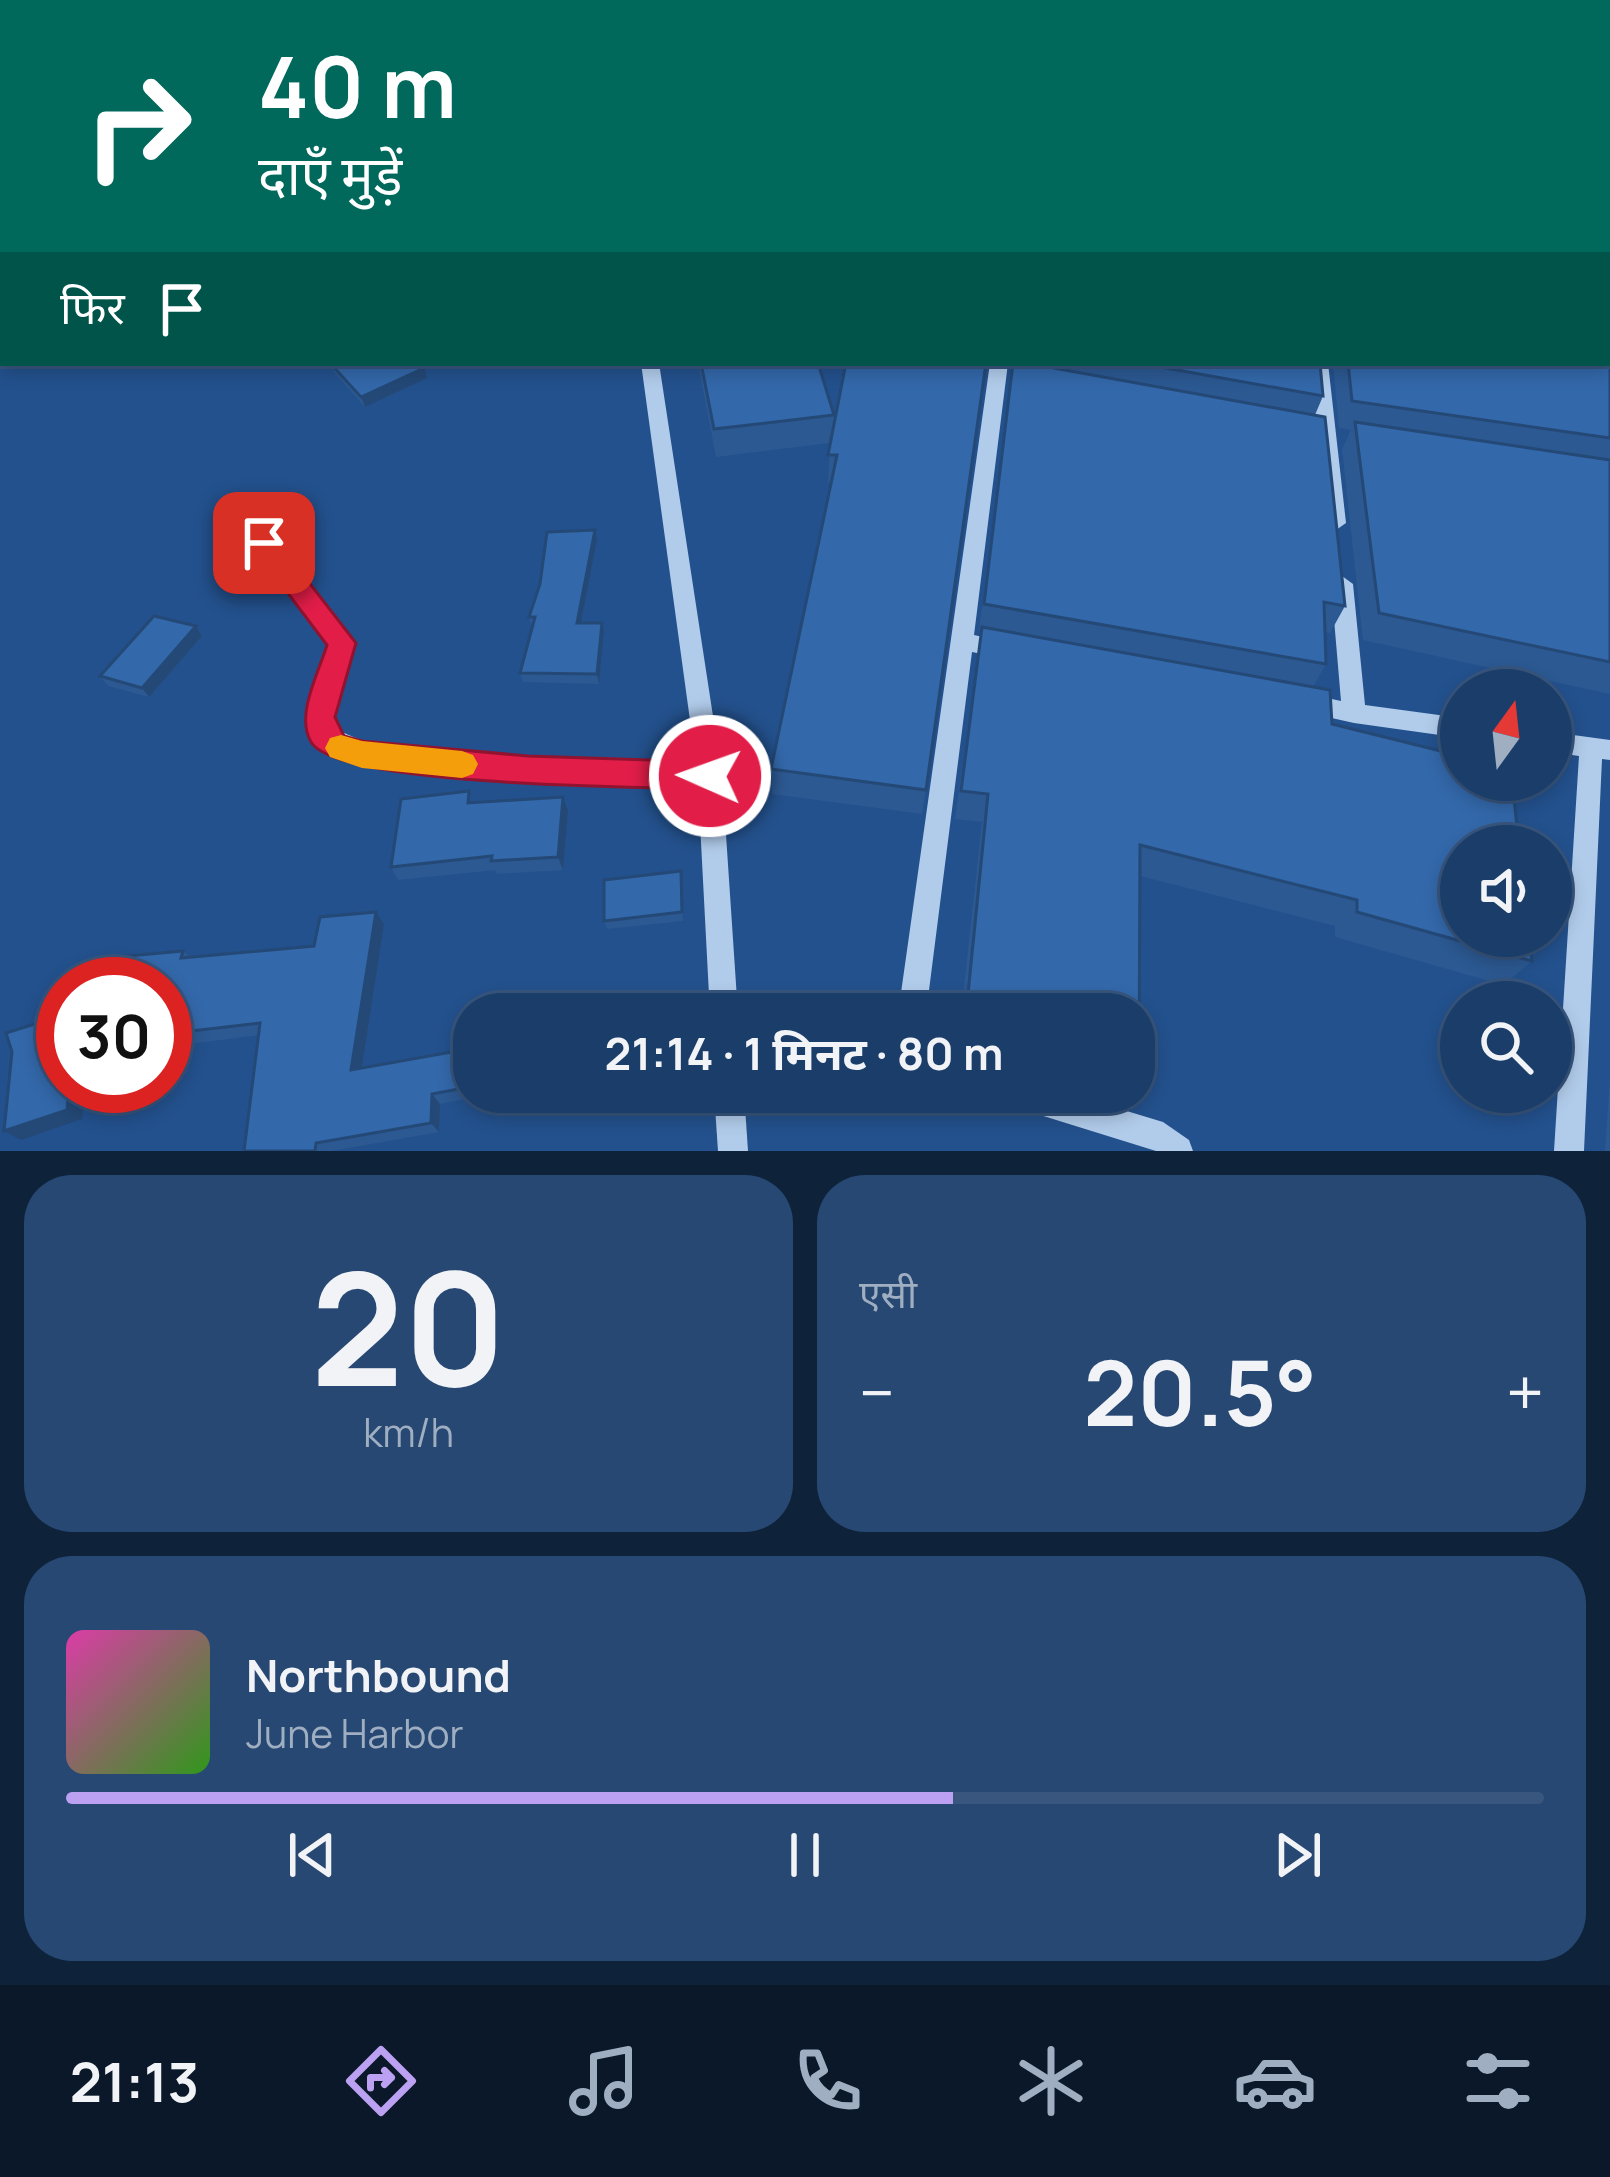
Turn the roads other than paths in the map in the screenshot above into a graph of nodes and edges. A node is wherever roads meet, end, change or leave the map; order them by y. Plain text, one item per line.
1 (650, 366) edge
2 (1319, 366) edge
3 (1005, 373) edge
4 (264, 543) dead end
5 (964, 642) junction
6 (1030, 654) edge
7 (1291, 700) edge
8 (1354, 712) junction
9 (1440, 725) edge
10 (1601, 749) edge
11 (710, 776) junction
12 (723, 993) edge
13 (915, 993) edge
14 (730, 1113) edge
15 (1084, 1113) edge
16 (733, 1151) edge
17 (1178, 1151) edge
18 (1569, 1151) edge

1 - 11 street
2 - 8 street
3 - 5 street
4 - 11 street
5 - 6 street
5 - 13 street
7 - 8 street
8 - 9 street
10 - 18 street
11 - 12 street
14 - 16 street
15 - 17 street

